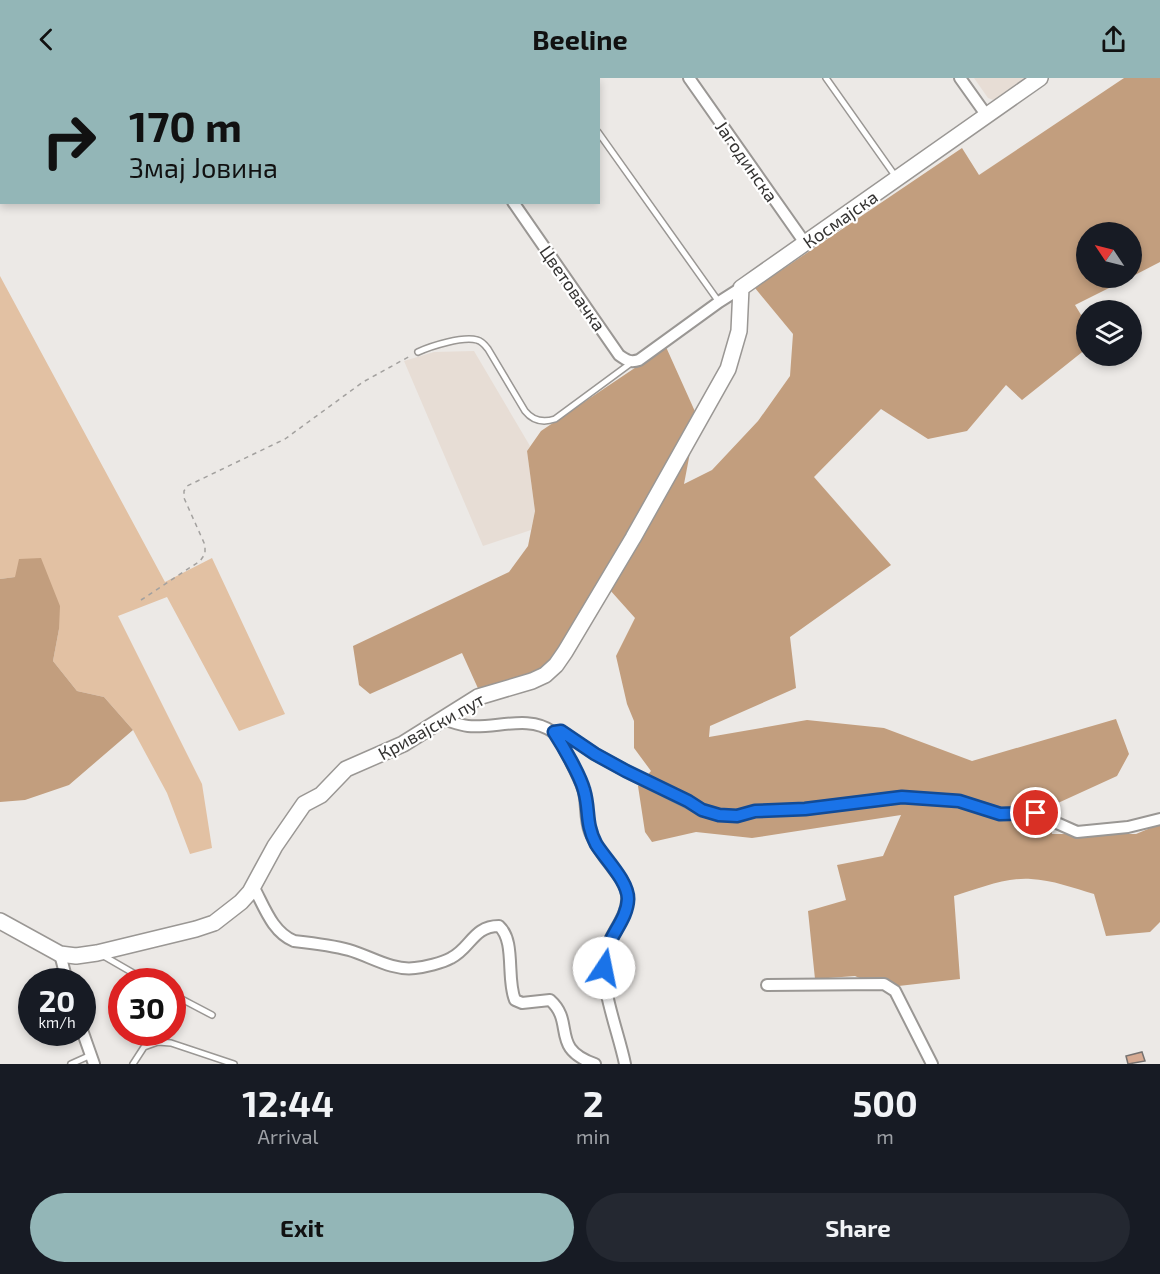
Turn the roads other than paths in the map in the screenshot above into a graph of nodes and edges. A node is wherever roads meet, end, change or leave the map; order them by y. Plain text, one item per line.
1 (689, 78) edge
2 (826, 78) edge
3 (960, 78) edge
4 (1040, 78) edge
5 (987, 116) junction
6 (600, 135) edge
7 (897, 179) junction
8 (514, 204) edge
9 (805, 243) junction
10 (741, 288) junction
11 (719, 302) junction
12 (418, 352) road end
13 (635, 361) junction
14 (442, 719) junction
15 (554, 732) junction
16 (1160, 819) edge
17 (253, 886) junction
18 (0, 921) edge
19 (97, 953) junction
20 (60, 954) junction
21 (64, 968) edge
22 (124, 968) edge
23 (767, 984) dead end
24 (186, 1001) edge
25 (213, 1015) dead end
26 (93, 1059) edge
27 (71, 1064) edge
28 (133, 1064) edge
29 (234, 1064) edge
30 (595, 1064) edge
31 (625, 1064) edge
32 (933, 1064) edge

1 - 9 street, Јагодинска
2 - 7 lane
3 - 5 street
4 - 5 street, Космајска
5 - 7 street, Космајска
6 - 11 lane
7 - 9 street, Космајска
8 - 13 street, Цветовачка
9 - 10 street, Космајска
10 - 11 street, Космајска
10 - 14 street, Кривајски пут
11 - 13 street, Космајска
12 - 13 lane
14 - 15 street
14 - 17 street, Кривајски пут
15 - 16 street
15 - 31 street
17 - 19 street, Кривајски пут
17 - 30 street
18 - 20 street, Кривајски пут
19 - 20 street, Кривајски пут
19 - 22 lane
20 - 21 street
23 - 32 street
24 - 25 lane
26 - 27 lane
28 - 29 lane

